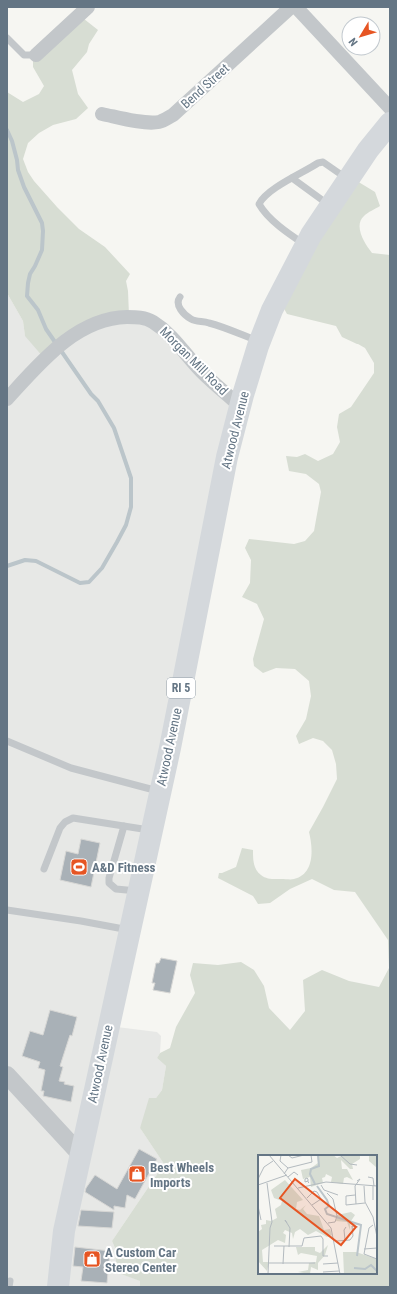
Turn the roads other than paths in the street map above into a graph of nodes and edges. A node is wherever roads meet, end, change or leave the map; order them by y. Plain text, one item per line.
1 (88, 7) edge
2 (291, 7) edge
3 (296, 7) edge
4 (7, 38) edge
5 (36, 55) joint
6 (390, 108) edge
7 (102, 114) dead end
8 (390, 123) edge
9 (292, 178) junction
10 (348, 180) junction
11 (330, 206) junction
12 (305, 246) junction
13 (180, 297) dead end
14 (260, 342) junction
15 (7, 399) edge
16 (241, 406) junction
17 (7, 741) edge
18 (160, 792) junction
19 (124, 826) junction
20 (151, 830) junction
21 (44, 869) dead end
22 (138, 891) junction
23 (7, 910) edge
24 (129, 930) junction
25 (7, 1075) edge
26 (80, 1154) junction
27 (58, 1287) edge

1 - 5 street
2 - 7 street, Bend Street
3 - 6 street
4 - 5 lane
8 - 10 main road, Atwood Avenue / RI 5
9 - 10 lane
9 - 11 lane
9 - 12 lane
10 - 11 main road, Atwood Avenue / RI 5
11 - 12 main road, Atwood Avenue / RI 5
12 - 14 main road, Atwood Avenue / RI 5
13 - 14 lane
14 - 16 main road, Atwood Avenue / RI 5
15 - 16 street, Morgan Mill Road
16 - 18 main road, Atwood Avenue / RI 5
17 - 18 lane
18 - 20 main road, Atwood Avenue / RI 5
19 - 20 lane
19 - 21 lane
19 - 22 lane
20 - 22 main road, Atwood Avenue / RI 5
22 - 24 main road, Atwood Avenue / RI 5
23 - 24 lane
24 - 26 main road, Atwood Avenue / RI 5
25 - 26 street
26 - 27 main road, Atwood Avenue / RI 5

